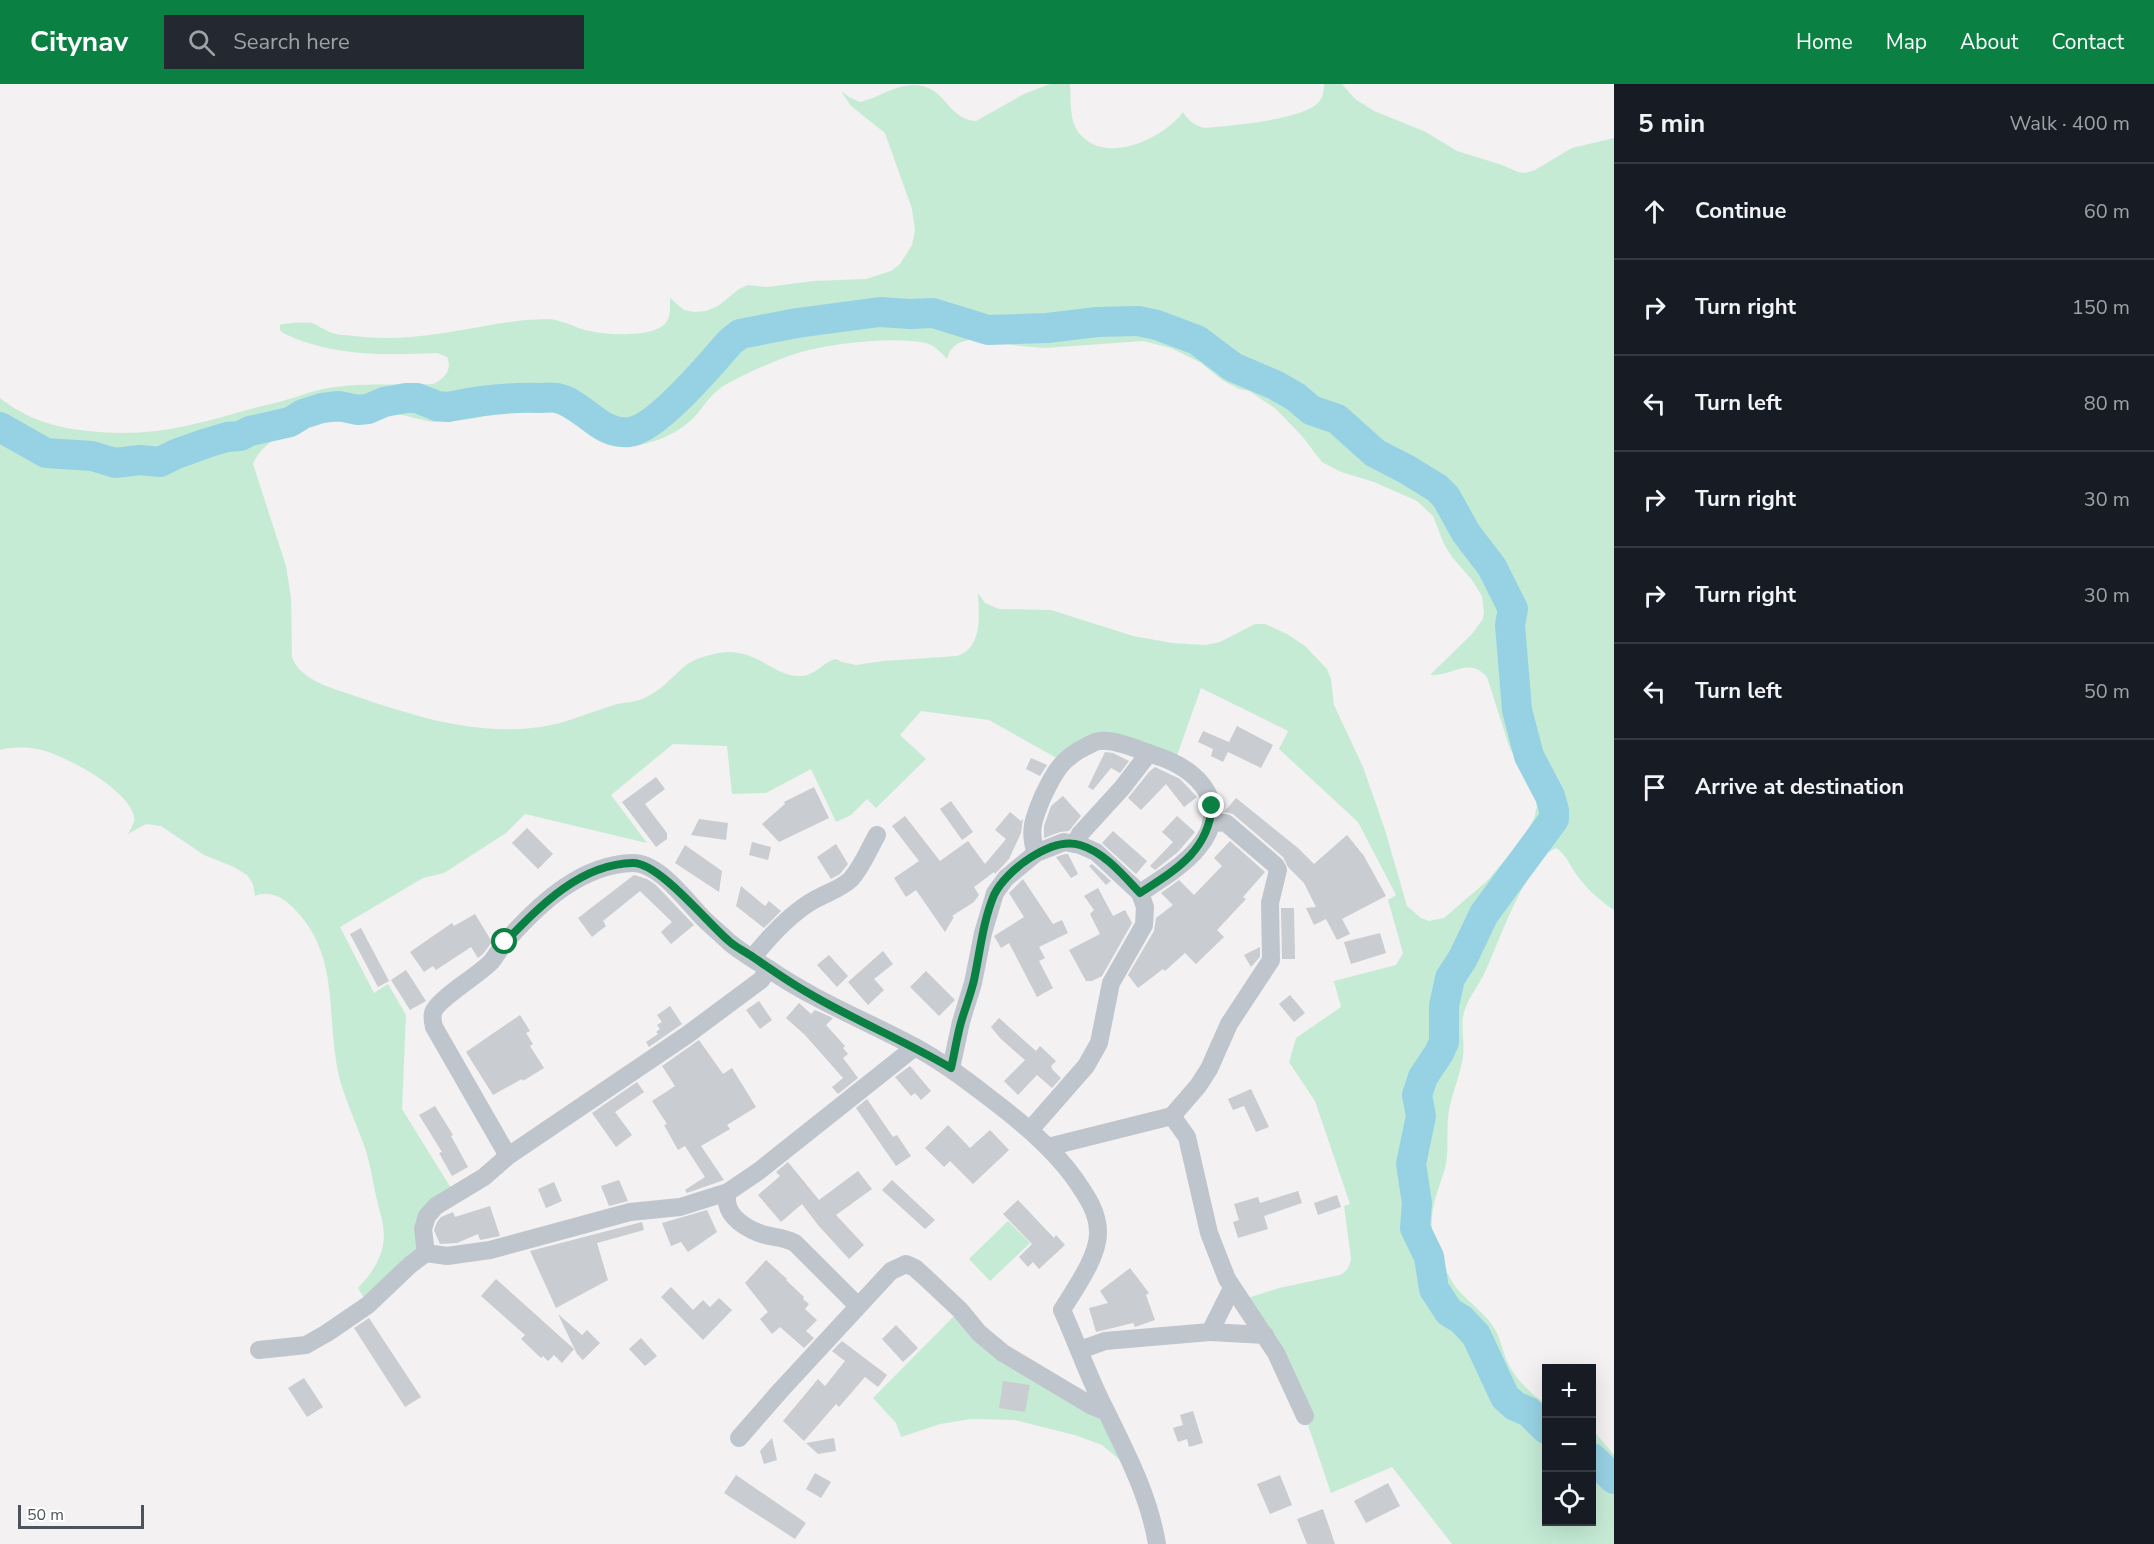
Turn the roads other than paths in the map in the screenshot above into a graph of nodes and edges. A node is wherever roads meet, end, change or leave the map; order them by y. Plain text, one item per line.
1 (1149, 753) junction
2 (1211, 822) junction
3 (877, 835) dead end
4 (1075, 844) junction
5 (1036, 853) junction
6 (1140, 893) junction
7 (753, 957) junction
8 (769, 969) junction
9 (915, 1047) junction
10 (951, 1068) junction
11 (1172, 1116) junction
12 (1030, 1130) junction
13 (1048, 1147) junction
14 (508, 1155) junction
15 (728, 1192) junction
16 (426, 1253) junction
17 (1232, 1288) junction
18 (858, 1306) junction
19 (1210, 1332) junction
20 (1265, 1335) junction
21 (259, 1350) dead end
22 (1080, 1350) junction
23 (1105, 1411) junction
24 (1305, 1416) dead end
25 (739, 1438) dead end
26 (1157, 1544) edge

1 - 2 street
1 - 4 street
1 - 5 street
2 - 6 street
2 - 11 street
3 - 7 street
4 - 5 street
4 - 6 street
5 - 10 street
6 - 12 street
7 - 8 street
7 - 14 street
8 - 9 street
8 - 14 street
9 - 10 street
9 - 15 street
10 - 12 street
11 - 13 street
11 - 17 street
12 - 13 street
13 - 22 street
14 - 16 street
15 - 16 street
15 - 18 street
16 - 21 street
17 - 19 street
17 - 20 street
18 - 23 street
18 - 25 street
19 - 20 street
19 - 22 street
20 - 24 street
22 - 23 street
23 - 26 street

